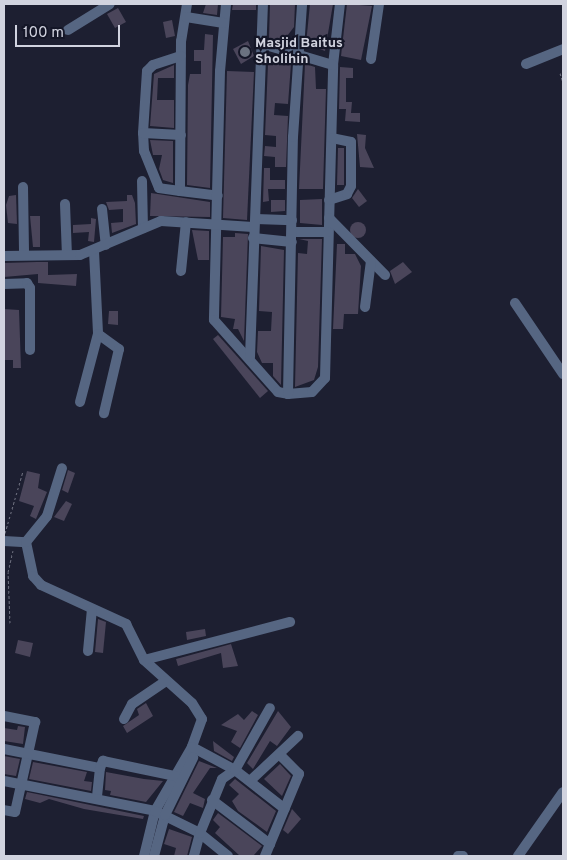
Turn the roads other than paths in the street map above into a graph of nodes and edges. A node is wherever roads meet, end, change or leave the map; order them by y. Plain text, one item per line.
1 (110, 4) edge
2 (187, 4) edge
3 (226, 4) edge
4 (263, 4) edge
5 (302, 4) edge
6 (340, 4) edge
7 (379, 4) edge
8 (186, 17) junction
9 (224, 23) junction
10 (68, 30) dead end
11 (258, 43) junction
12 (563, 49) edge
13 (297, 55) junction
14 (181, 56) junction
15 (371, 60) dead end
16 (526, 64) dead end
17 (333, 65) junction
18 (143, 133) junction
19 (181, 135) junction
20 (332, 138) junction
21 (142, 180) dead end
22 (23, 188) dead end
23 (180, 191) junction
24 (218, 196) junction
25 (330, 200) junction
26 (65, 204) dead end
27 (102, 209) dead end
28 (329, 218) junction
29 (292, 220) junction
30 (186, 222) junction
31 (254, 223) junction
32 (215, 224) junction
33 (142, 228) junction
34 (328, 232) junction
35 (292, 237) junction
36 (253, 238) junction
37 (106, 245) junction
38 (94, 252) junction
39 (24, 254) junction
40 (67, 255) junction
41 (4, 256) edge
42 (371, 261) junction
43 (180, 271) dead end
44 (385, 275) dead end
45 (4, 284) edge
46 (515, 303) dead end
47 (366, 306) dead end
48 (98, 334) junction
49 (30, 350) dead end
50 (250, 357) junction
51 (563, 374) edge
52 (288, 394) junction
53 (80, 402) dead end
54 (104, 413) dead end
55 (62, 468) dead end
56 (22, 540) junction
57 (4, 541) edge
58 (92, 608) junction
59 (290, 622) dead end
60 (88, 651) dead end
61 (144, 660) junction
62 (166, 681) junction
63 (270, 708) dead end
64 (4, 716) edge
65 (124, 718) dead end
66 (298, 736) dead end
67 (195, 748) junction
68 (4, 749) edge
69 (29, 755) junction
70 (280, 755) junction
71 (100, 768) junction
72 (235, 770) junction
73 (175, 776) junction
74 (4, 781) edge
75 (250, 781) junction
76 (25, 784) junction
77 (562, 795) edge
78 (97, 797) junction
79 (212, 800) junction
80 (285, 808) junction
81 (4, 810) edge
82 (160, 813) junction
83 (200, 833) junction
84 (270, 844) junction
85 (144, 856) edge
86 (154, 856) edge
87 (194, 856) edge
88 (228, 856) edge
89 (265, 856) edge
90 (458, 856) edge
91 (463, 856) edge
92 (518, 856) edge

1 - 10 street
2 - 8 street
3 - 9 street
4 - 11 street
5 - 13 street
6 - 17 street
7 - 15 street
8 - 9 street
8 - 14 street
9 - 24 street
11 - 13 street
11 - 31 street
12 - 16 street
13 - 17 street
13 - 29 street
14 - 18 street
14 - 19 street
17 - 20 street
18 - 19 street
18 - 23 street
19 - 23 street
20 - 25 street
20 - 25 street
21 - 33 street
22 - 39 street
23 - 24 street
24 - 32 street
25 - 28 street
26 - 40 street
27 - 37 street
28 - 34 street
28 - 42 street
29 - 31 street
29 - 35 street
30 - 32 street
30 - 33 street
30 - 43 street
31 - 32 street
31 - 36 street
32 - 50 street
33 - 37 street
34 - 35 street
34 - 52 street
35 - 36 street
35 - 52 street
36 - 50 street
37 - 38 street
38 - 40 street
38 - 48 street
39 - 40 street
39 - 41 street
42 - 44 street
42 - 47 street
45 - 49 street
46 - 51 street
48 - 53 street
48 - 54 street
50 - 52 street
55 - 56 street
56 - 57 street
56 - 58 street
58 - 60 street
58 - 61 street
59 - 61 street
61 - 62 street
62 - 65 street
62 - 67 street
63 - 72 street
64 - 69 street
66 - 70 street
67 - 72 street
67 - 73 street
67 - 82 street
68 - 69 street
69 - 71 street
69 - 76 street
70 - 75 street
70 - 80 street
71 - 73 street
71 - 78 street
72 - 75 street
72 - 79 street
73 - 82 street
74 - 76 street
75 - 80 street
76 - 78 street
76 - 81 street
77 - 92 street
78 - 82 street
79 - 83 street
79 - 84 street
80 - 84 street
82 - 83 street
82 - 85 street
82 - 86 street
83 - 87 street
83 - 88 street
84 - 89 street
90 - 91 street

